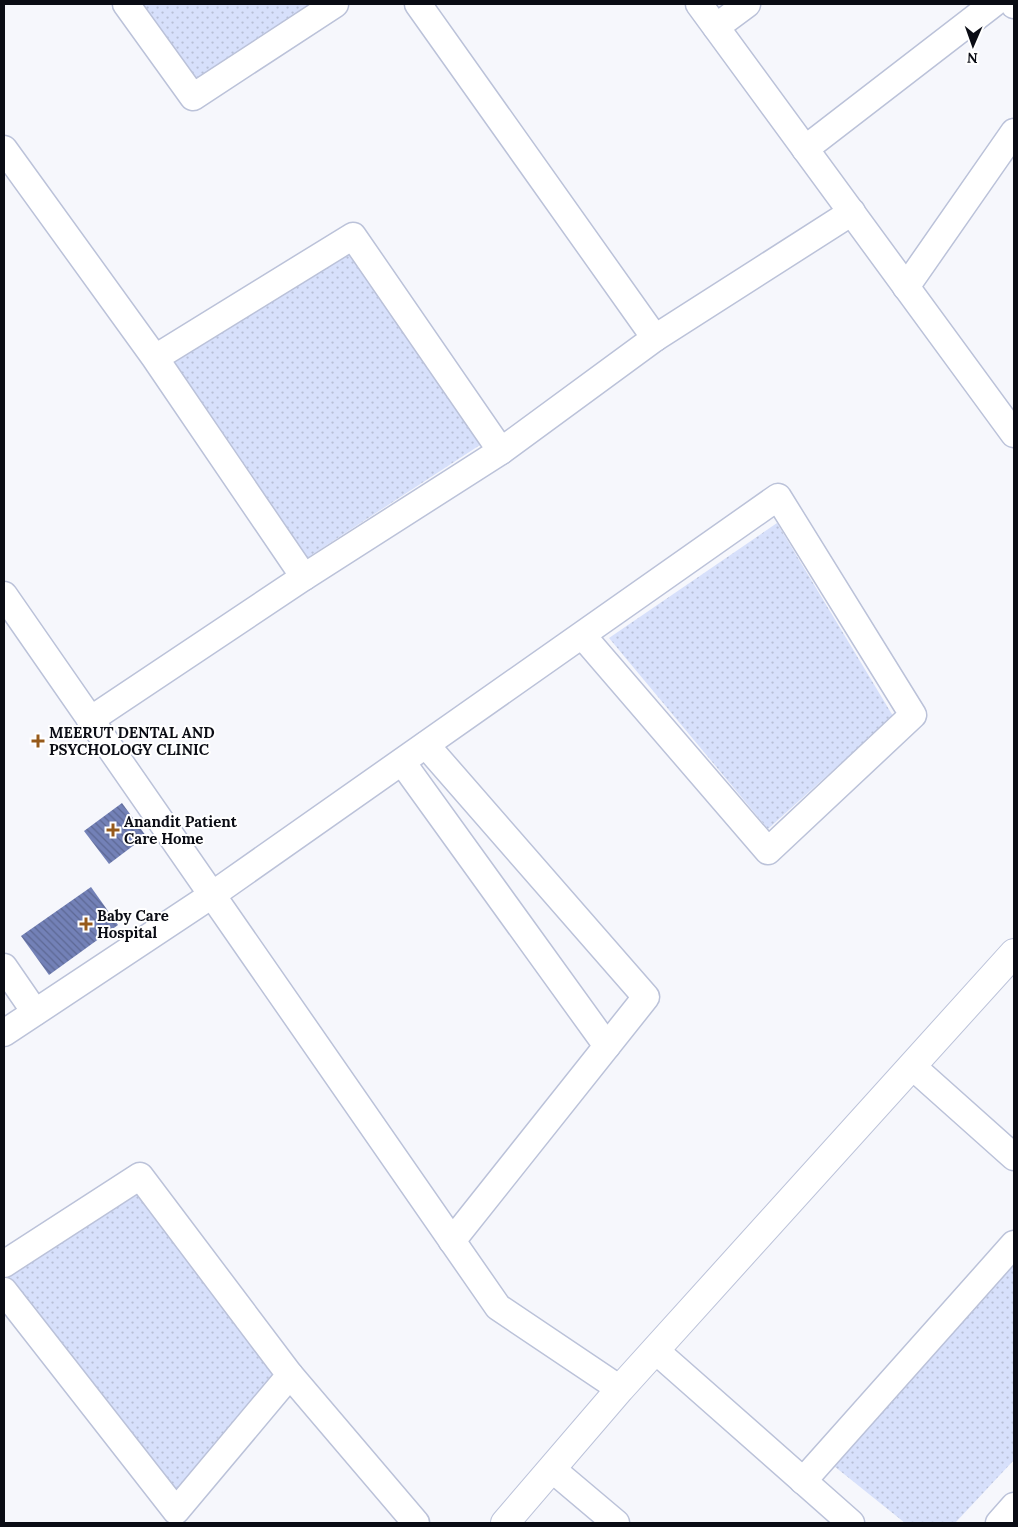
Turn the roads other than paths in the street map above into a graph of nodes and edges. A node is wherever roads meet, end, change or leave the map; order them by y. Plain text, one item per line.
1 (126, 4) edge
2 (335, 4) edge
3 (418, 4) edge
4 (699, 4) edge
5 (748, 4) edge
6 (993, 4) edge
7 (716, 27) junction
8 (1014, 132) edge
9 (805, 149) junction
10 (4, 150) edge
11 (852, 212) junction
12 (906, 287) junction
13 (655, 338) junction
14 (155, 358) junction
15 (1014, 434) edge
16 (501, 451) junction
17 (304, 576) junction
18 (4, 595) edge
19 (582, 635) junction
20 (90, 720) junction
21 (426, 745) junction
22 (402, 762) junction
23 (212, 896) junction
24 (1014, 953) edge
25 (4, 968) edge
26 (35, 1012) junction
27 (4, 1033) edge
28 (607, 1046) junction
29 (912, 1066) junction
30 (1014, 1157) edge
31 (452, 1241) junction
32 (1014, 1244) edge
33 (4, 1264) edge
34 (4, 1291) edge
35 (655, 1350) junction
36 (290, 1375) junction
37 (620, 1389) junction
38 (552, 1469) junction
39 (803, 1481) junction
40 (1014, 1506) edge
41 (170, 1517) edge
42 (416, 1523) edge
43 (505, 1523) edge
44 (616, 1523) edge
45 (851, 1523) edge
46 (999, 1523) edge

1 - 2 street
3 - 13 street
4 - 7 street
5 - 7 street
6 - 9 street
7 - 9 street
8 - 12 street
9 - 11 street
10 - 14 street
11 - 12 street
11 - 13 street
12 - 15 street
13 - 16 street
14 - 16 street
14 - 17 street
16 - 17 street
17 - 20 street
18 - 20 street
19 - 19 street
19 - 21 street
20 - 23 street
21 - 22 street
21 - 28 street
22 - 23 street
22 - 28 street
23 - 26 street
23 - 31 street
24 - 29 street
25 - 26 street
26 - 27 street
28 - 31 street
29 - 30 street
29 - 35 street
31 - 37 street
32 - 39 street
33 - 36 street
34 - 41 street
35 - 37 street
35 - 39 street
36 - 41 street
36 - 42 street
37 - 38 street
38 - 43 street
38 - 44 street
39 - 45 street
40 - 46 street

